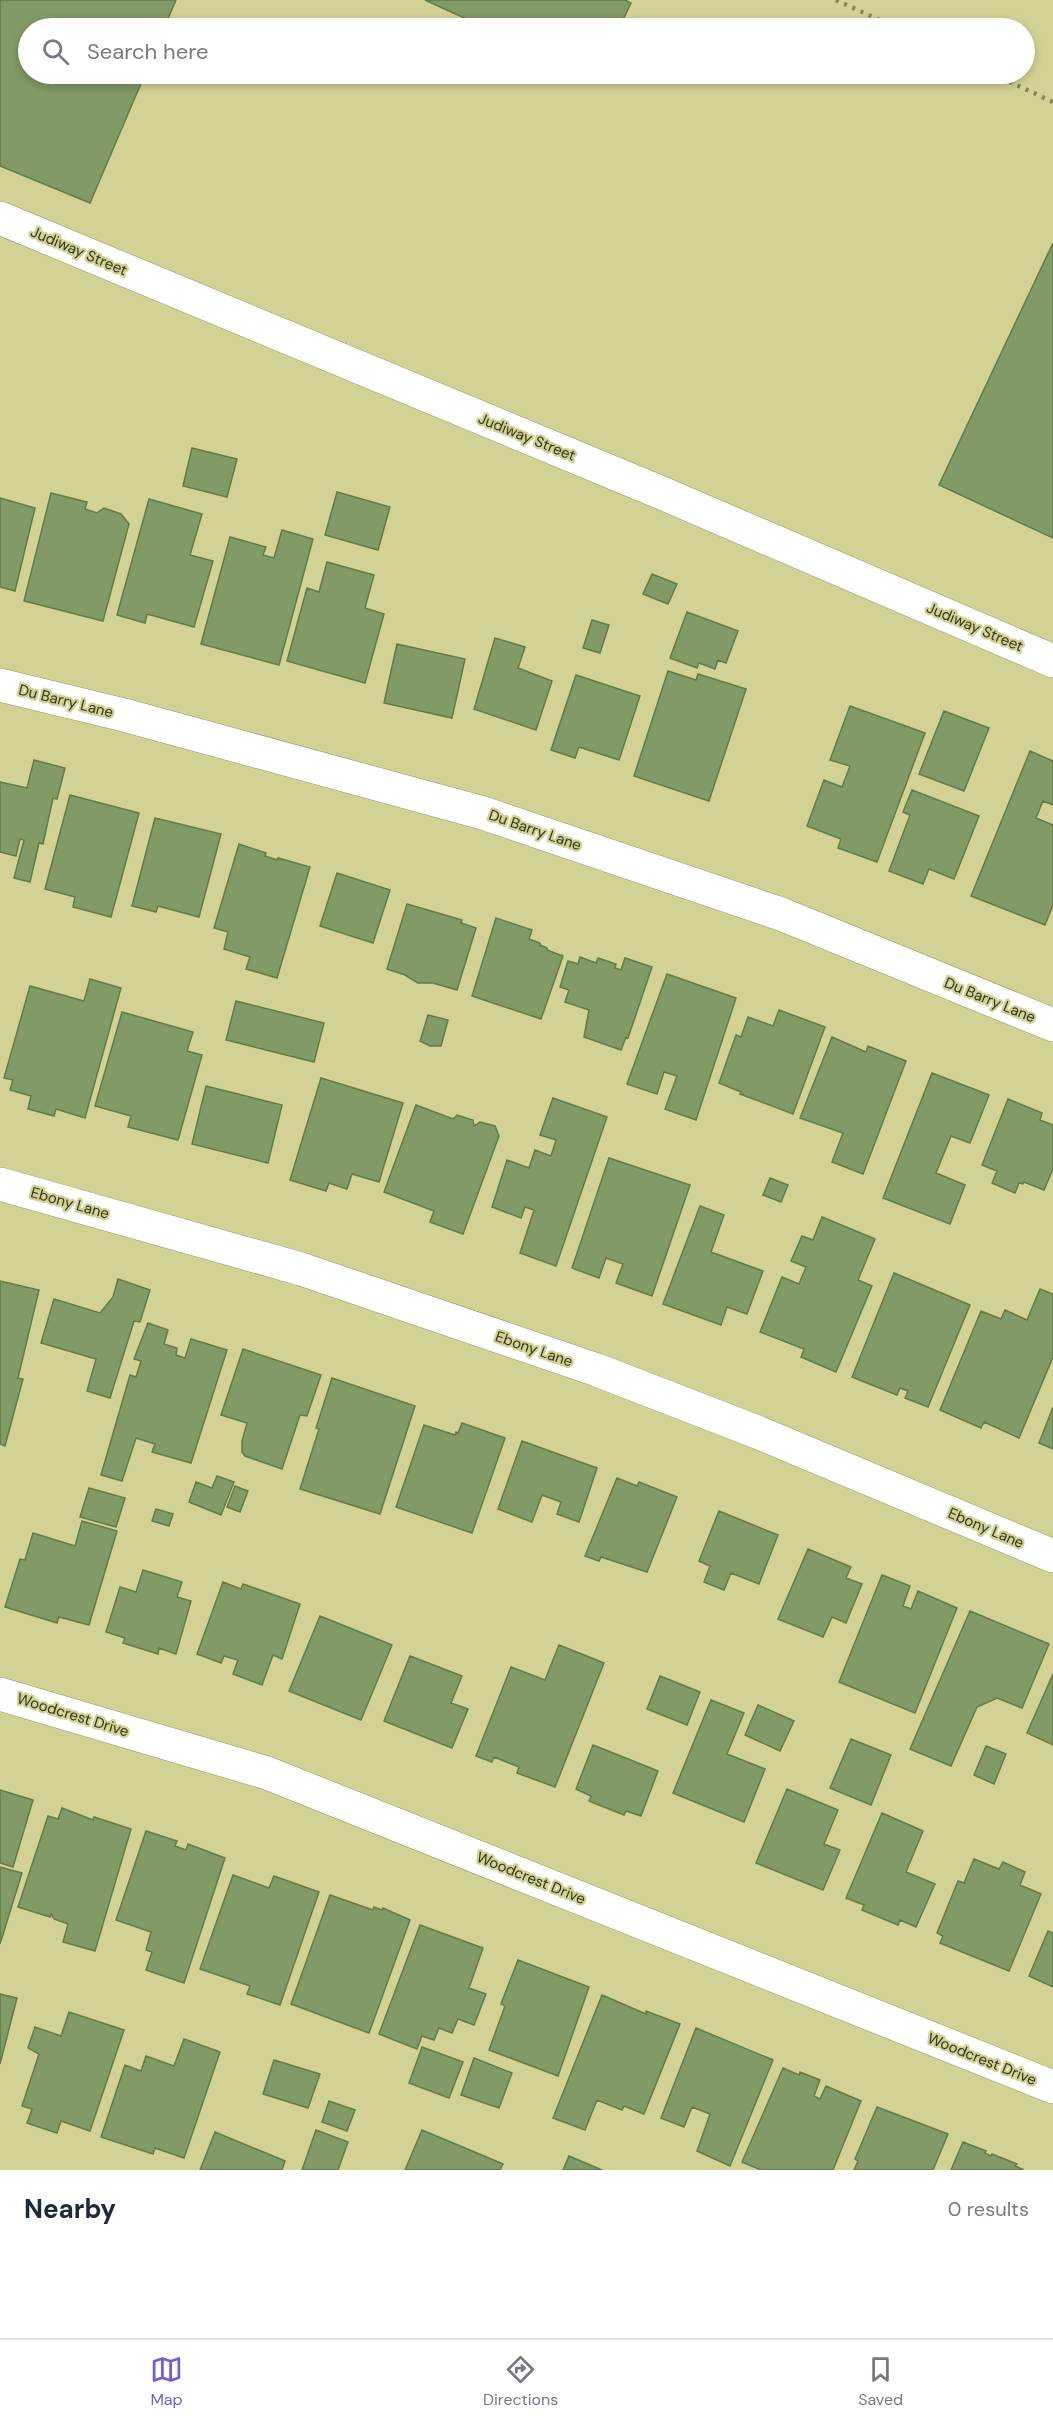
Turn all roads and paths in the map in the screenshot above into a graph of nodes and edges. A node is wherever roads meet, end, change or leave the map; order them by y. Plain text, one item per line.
1 (0, 218) edge
2 (1053, 661) edge
3 (0, 685) edge
4 (1053, 1025) edge
5 (0, 1184) edge
6 (1053, 1556) edge
7 (0, 1694) edge
8 (1053, 2087) edge

1 - 2 street, Judiway Street
3 - 4 street, Du Barry Lane
5 - 6 street, Ebony Lane
7 - 8 street, Woodcrest Drive

